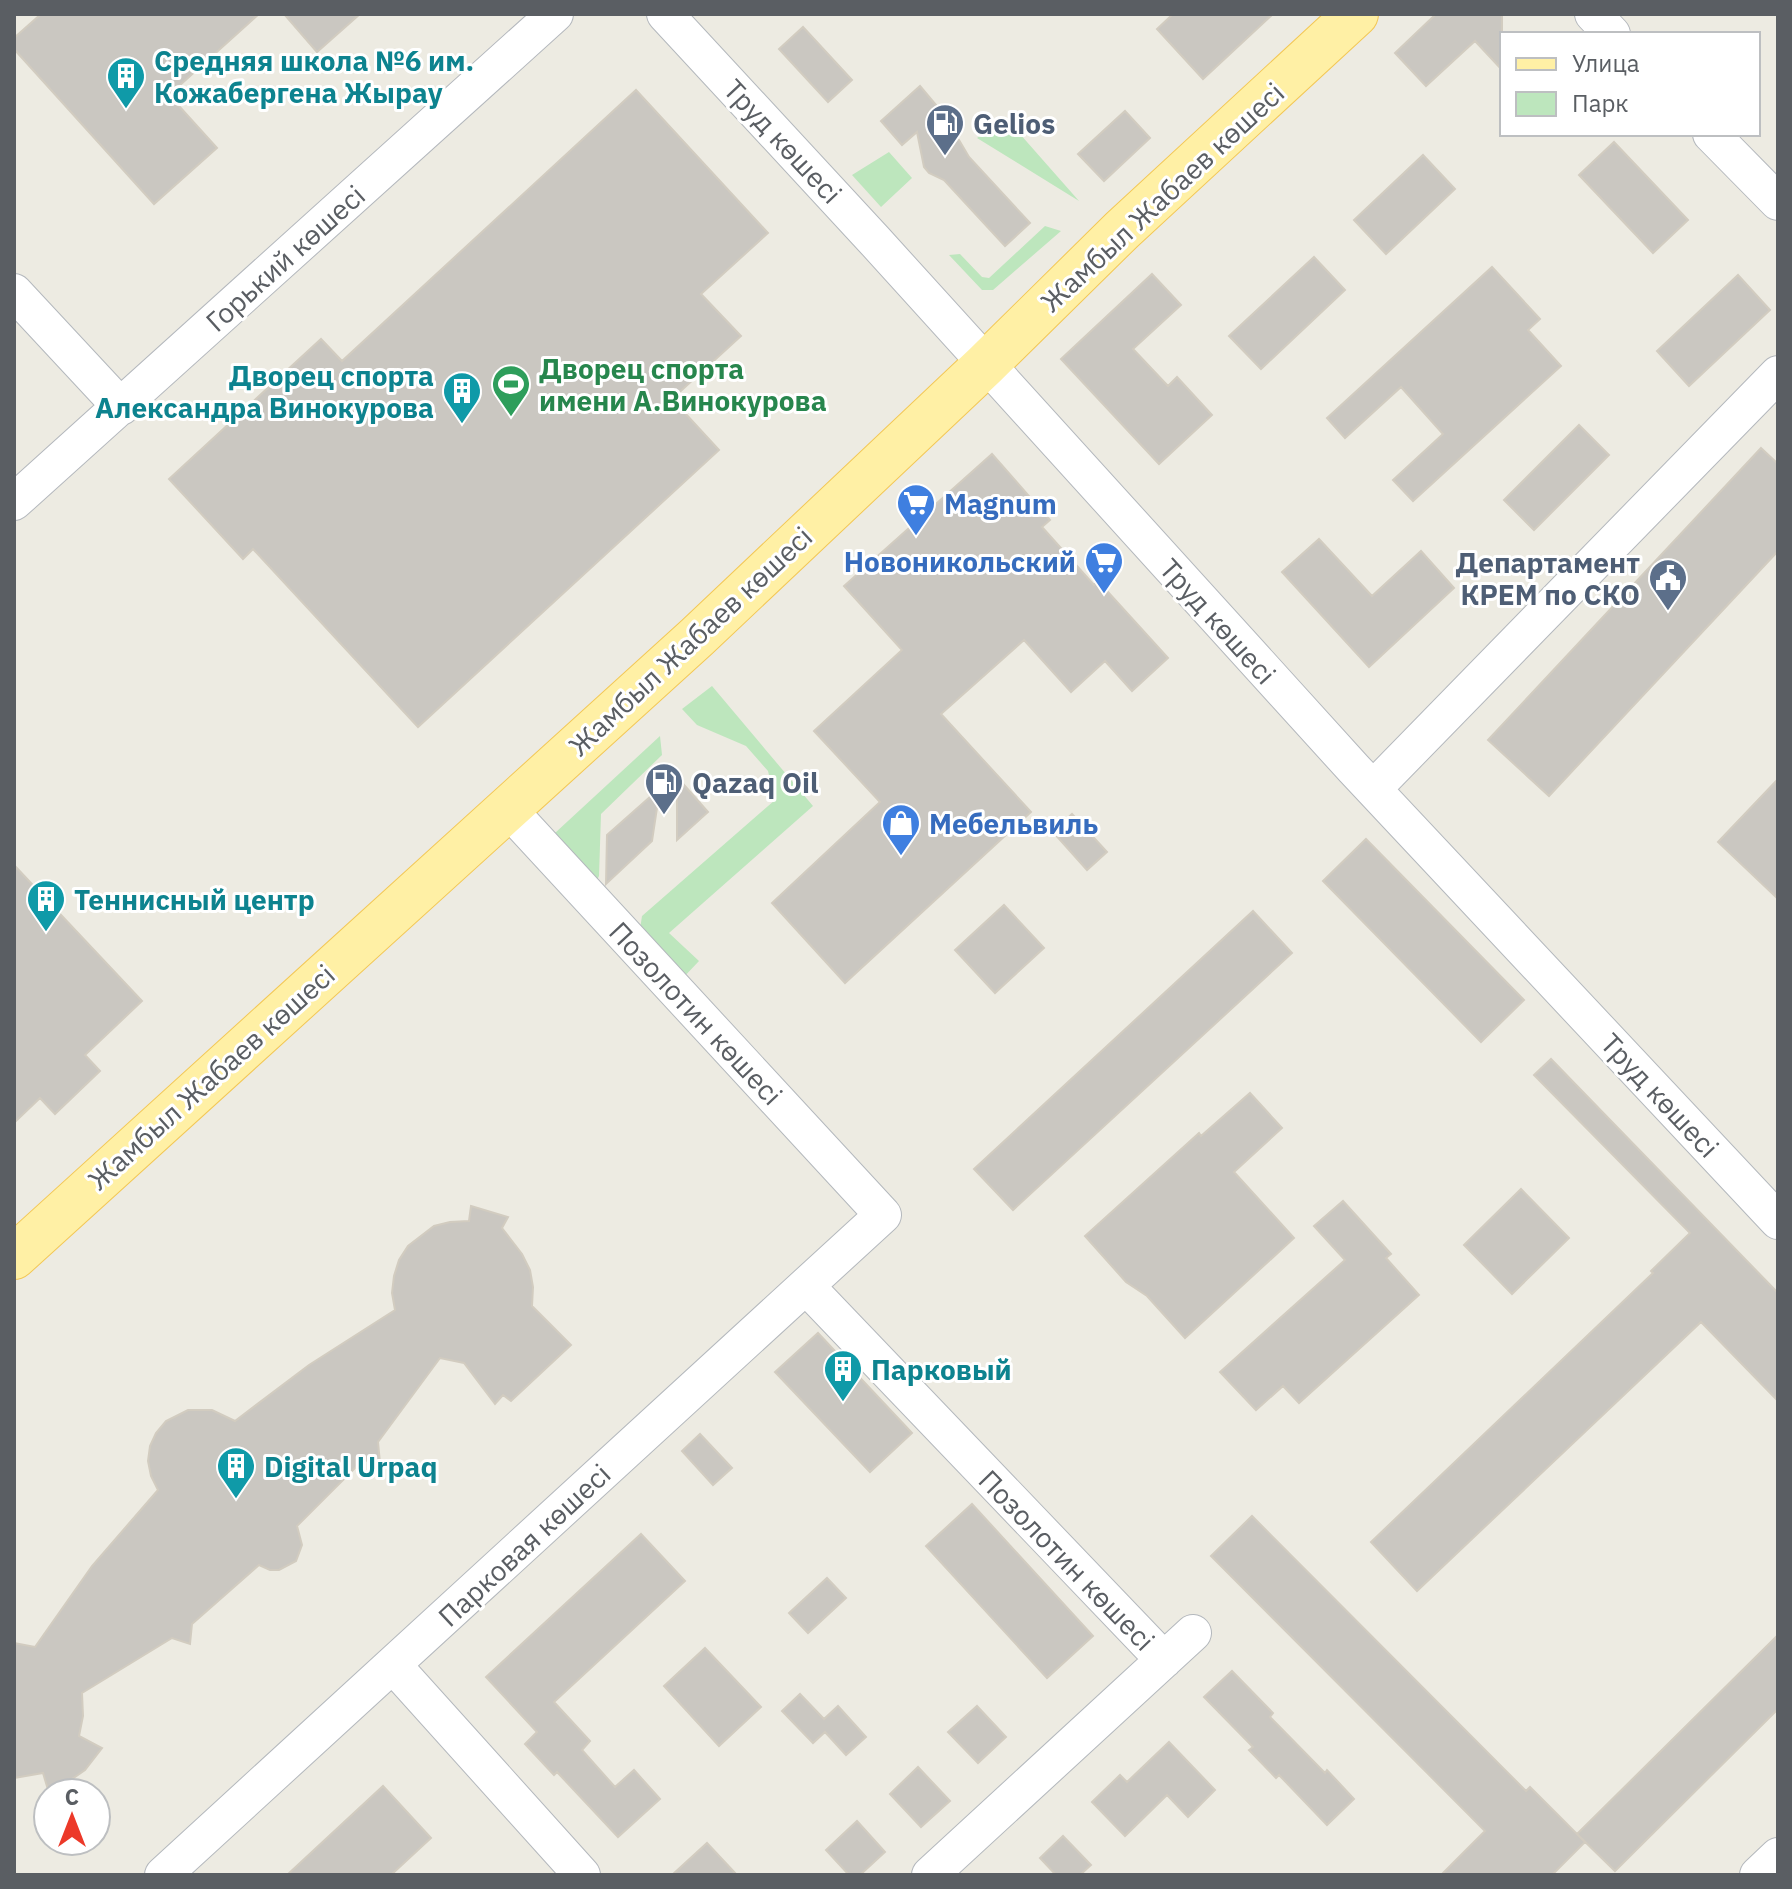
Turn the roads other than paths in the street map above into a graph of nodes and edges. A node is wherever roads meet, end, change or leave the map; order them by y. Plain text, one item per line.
1 (555, 14) edge
2 (665, 14) edge
3 (1356, 14) edge
4 (1593, 14) edge
5 (1610, 32) edge
6 (1713, 136) edge
7 (1778, 202) edge
8 (14, 292) edge
9 (985, 365) junction
10 (1778, 374) edge
11 (121, 407) junction
12 (14, 502) edge
13 (1373, 789) junction
14 (509, 810) junction
15 (883, 1215) joint
16 (1778, 1221) edge
17 (14, 1257) edge
18 (806, 1286) junction
19 (1193, 1633) dead end
20 (1164, 1660) junction
21 (393, 1665) junction
22 (1778, 1856) edge
23 (163, 1875) edge
24 (582, 1875) edge
25 (930, 1875) edge
26 (1758, 1875) edge

1 - 11 street, Горький көшесі
2 - 9 street, Труд көшесі
3 - 9 main road, Жамбыл Жабаев көшесі
4 - 5 street
6 - 7 street
8 - 11 street
9 - 13 street, Труд көшесі
9 - 14 main road, Жамбыл Жабаев көшесі
10 - 13 street
11 - 12 street, Горький көшесі
13 - 16 street, Труд көшесі
14 - 15 street, Позолотин көшесі
14 - 17 main road, Жамбыл Жабаев көшесі
15 - 18 street, Парковая көшесі
18 - 20 street, Позолотин көшесі
18 - 21 street, Парковая көшесі
19 - 20 street
20 - 25 street
21 - 23 street, Парковая көшесі
21 - 24 street
22 - 26 street

